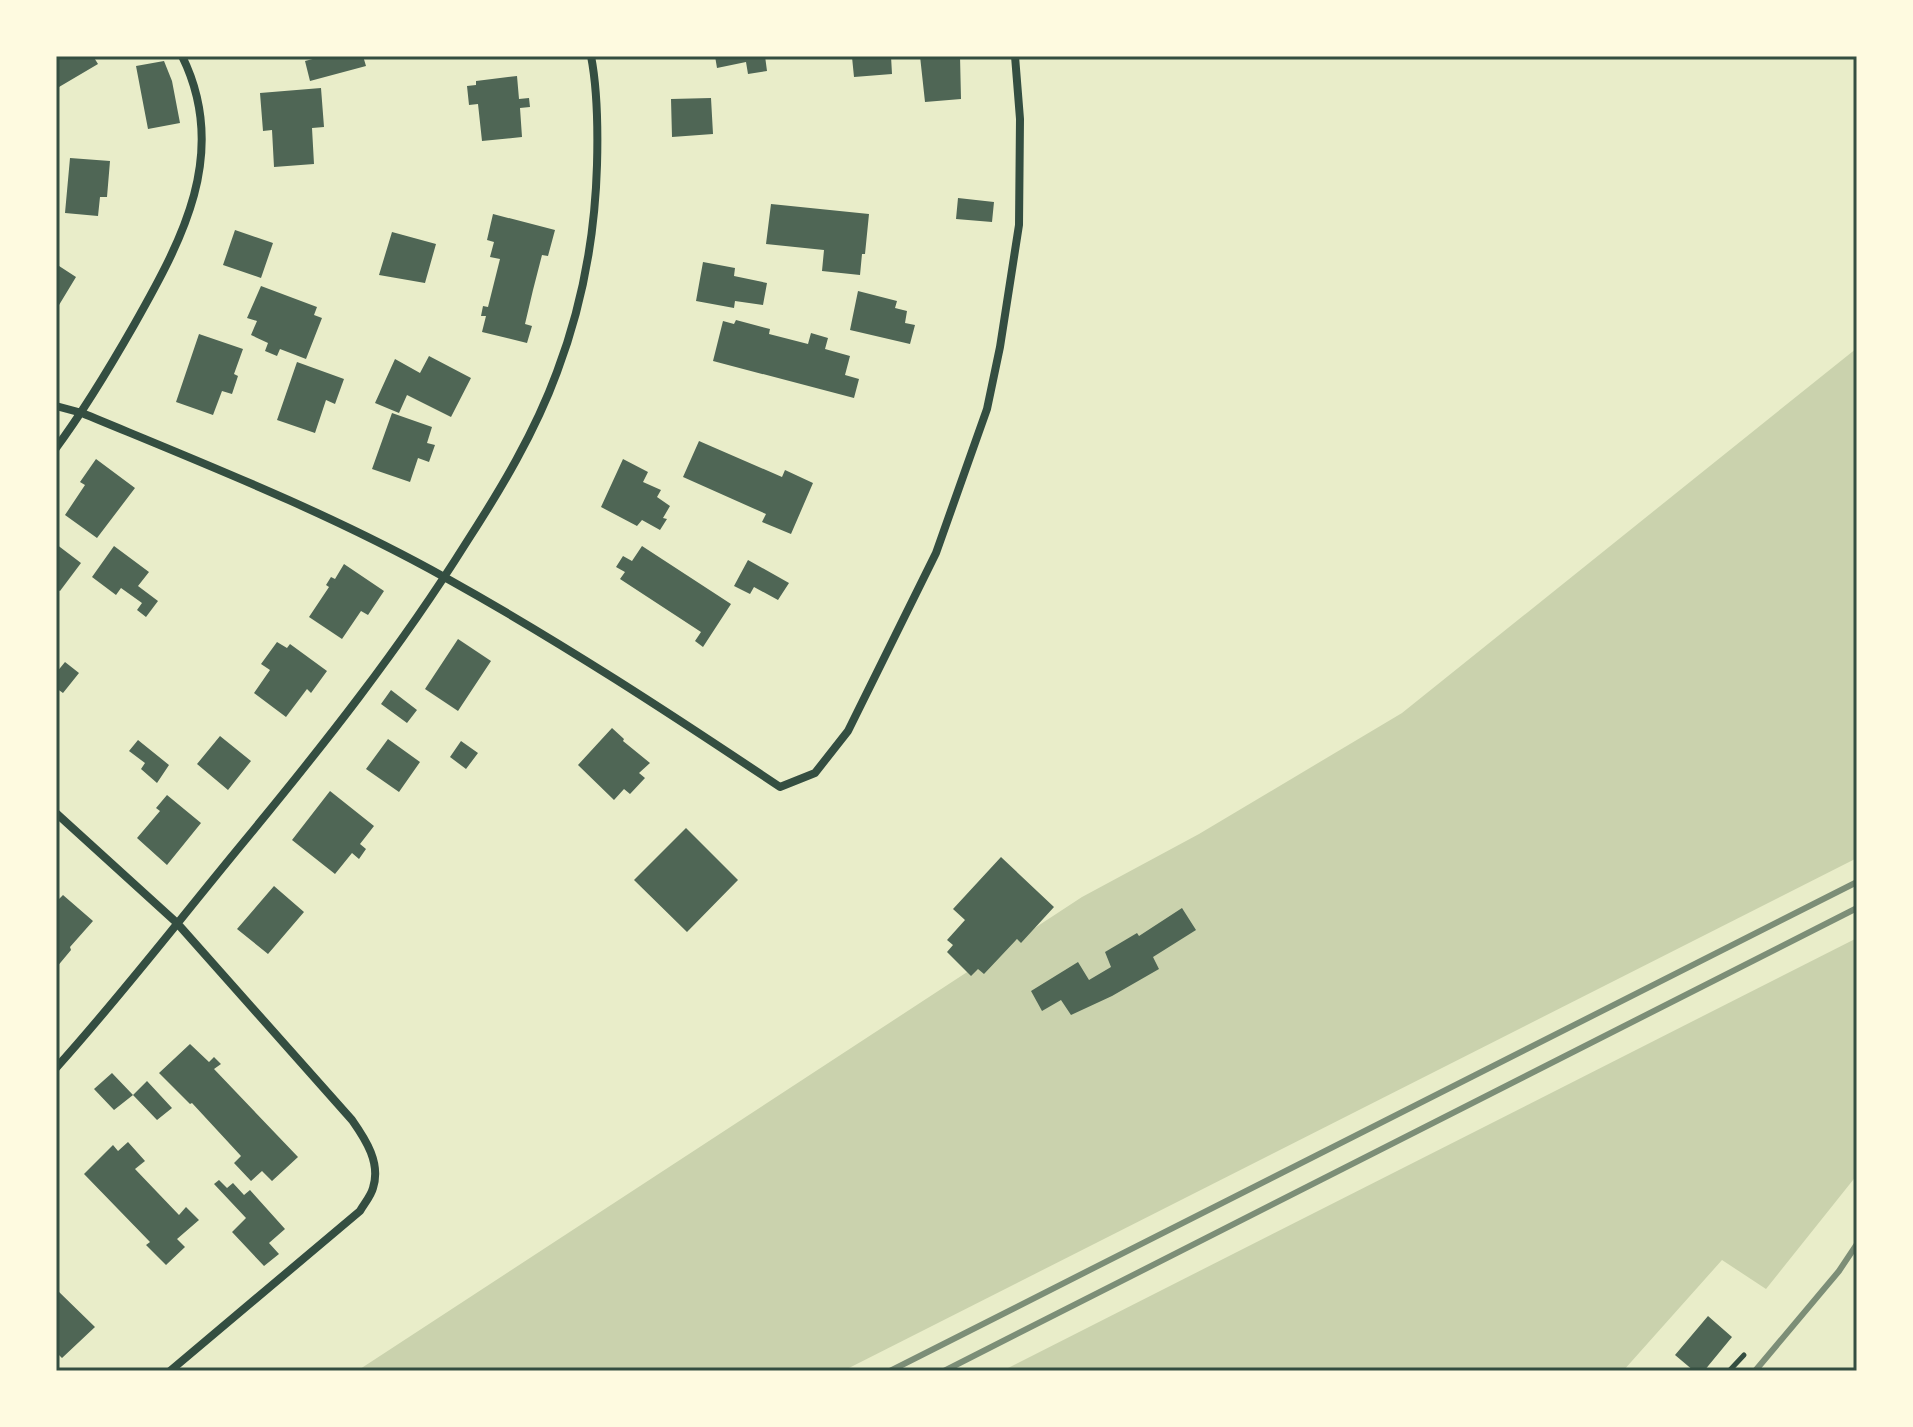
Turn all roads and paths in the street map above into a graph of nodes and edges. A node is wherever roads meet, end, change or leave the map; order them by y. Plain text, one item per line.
1 (182, 56) edge
2 (591, 56) edge
3 (1015, 56) edge
4 (56, 406) edge
5 (82, 413) junction
6 (56, 448) edge
7 (445, 577) junction
8 (56, 813) edge
9 (177, 923) junction
10 (56, 1068) edge
11 (1744, 1355) dead end
12 (170, 1371) edge
13 (1729, 1371) edge

1 - 5 street
2 - 7 street
3 - 7 street
4 - 5 street
5 - 6 street
5 - 7 street
7 - 9 street
8 - 9 street
9 - 10 street
9 - 12 street
11 - 13 path

